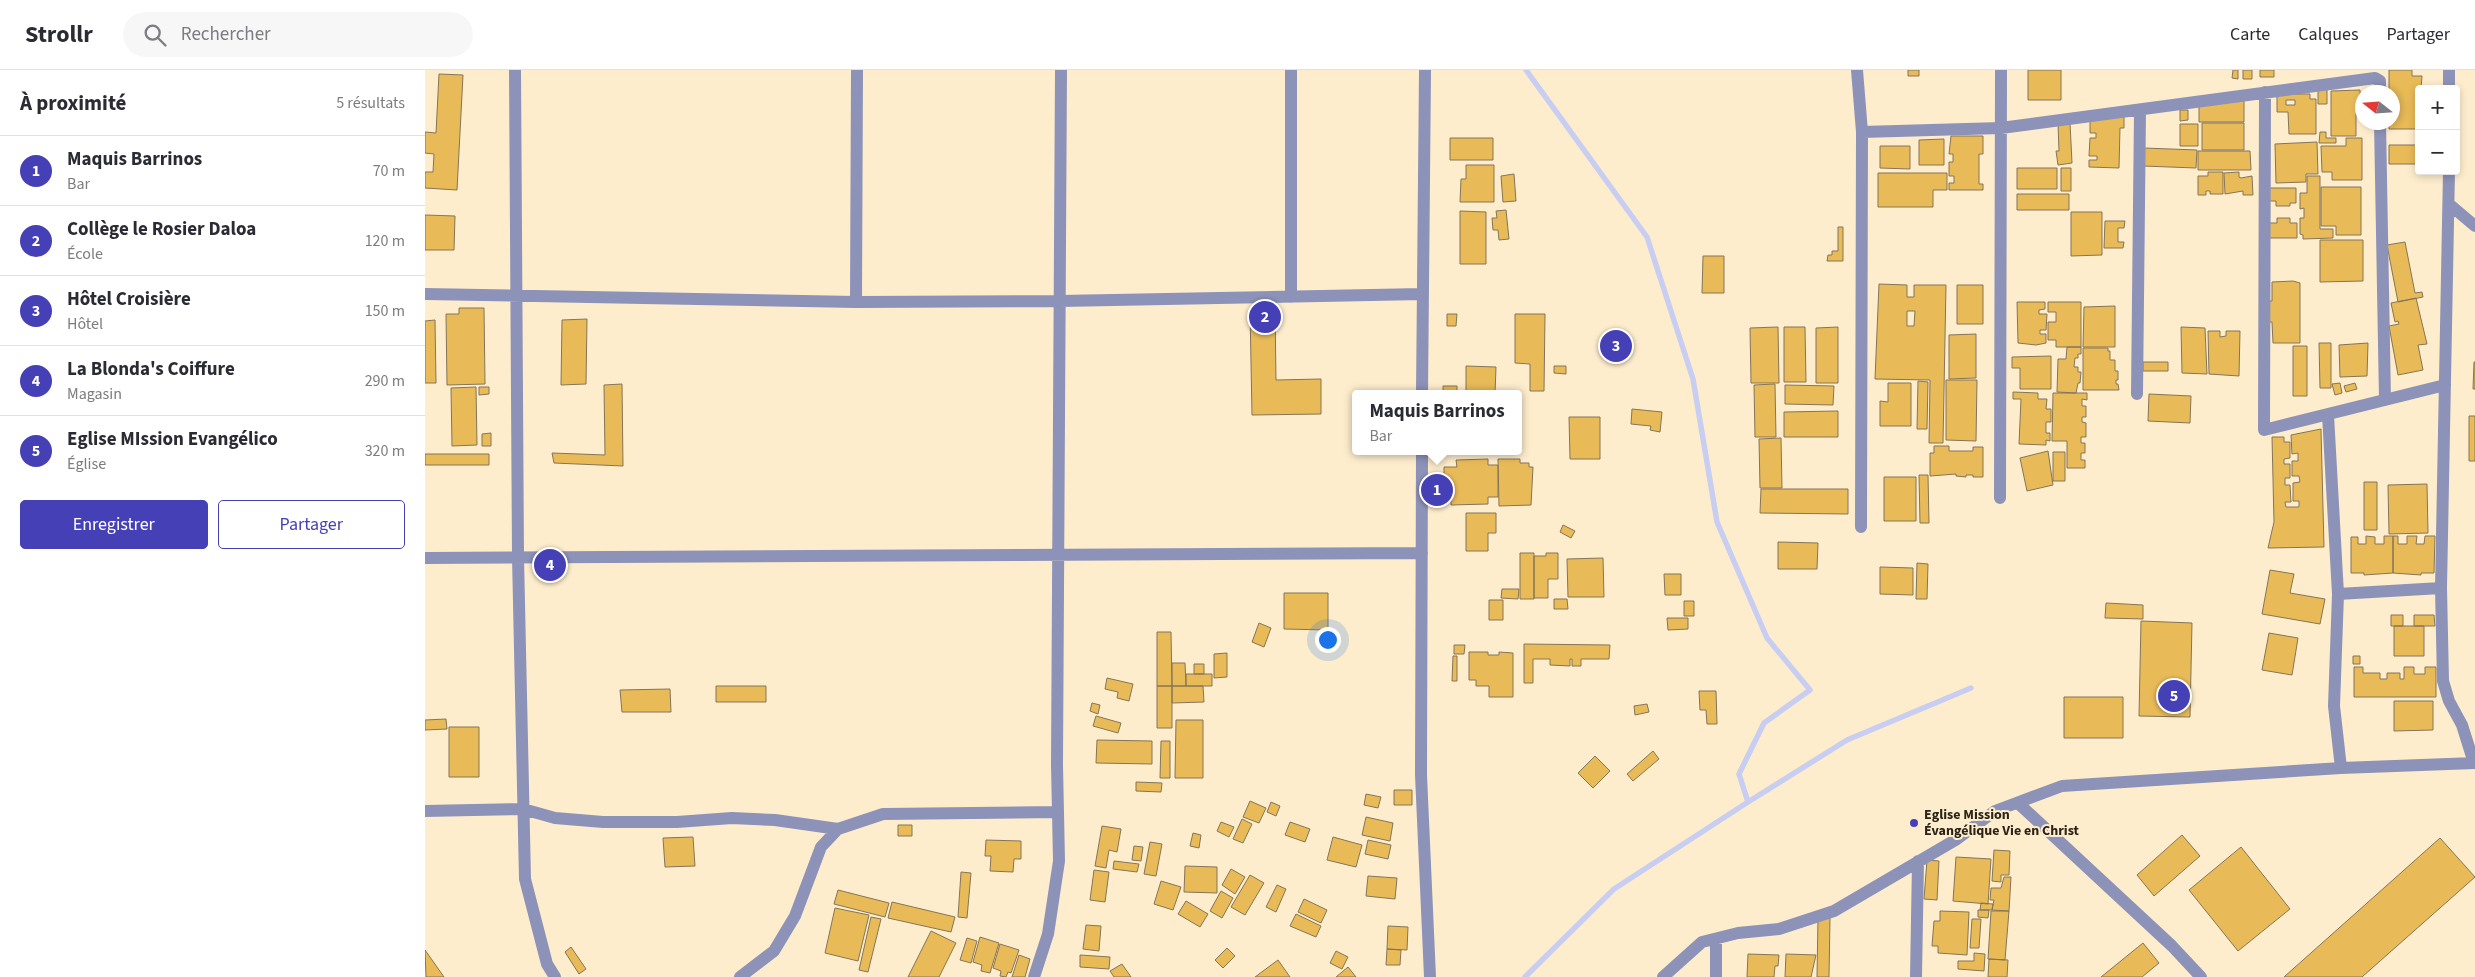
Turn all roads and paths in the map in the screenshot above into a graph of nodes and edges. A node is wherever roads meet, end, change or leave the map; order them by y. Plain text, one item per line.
1 (515, 70) edge
2 (857, 70) edge
3 (1061, 70) edge
4 (1291, 70) edge
5 (1425, 70) edge
6 (1857, 70) edge
7 (2001, 70) edge
8 (2449, 70) edge
9 (2379, 85) edge
10 (2449, 85) edge
11 (2265, 92) junction
12 (2140, 110) junction
13 (2001, 128) junction
14 (2380, 130) edge
15 (1862, 132) junction
16 (2449, 175) edge
17 (2449, 204) junction
18 (2475, 226) edge
19 (425, 294) edge
20 (516, 294) junction
21 (1422, 294) junction
22 (1291, 297) junction
23 (1060, 301) junction
24 (856, 302) junction
25 (2445, 385) junction
26 (1422, 390) edge
27 (2137, 394) dead end
28 (2385, 400) junction
29 (2328, 415) junction
30 (1422, 455) edge
31 (2000, 498) dead end
32 (1861, 527) dead end
33 (1422, 553) junction
34 (1058, 555) junction
35 (425, 558) edge
36 (517, 558) junction
37 (2441, 588) junction
38 (2337, 594) junction
39 (2475, 763) edge
40 (2341, 768) junction
41 (2018, 803) junction
42 (523, 809) junction
43 (425, 811) edge
44 (1058, 812) junction
45 (838, 829) junction
46 (1918, 861) junction
47 (1716, 939) junction
48 (555, 977) edge
49 (740, 977) edge
50 (1034, 977) edge
51 (1430, 977) edge
52 (1663, 977) edge
53 (1716, 977) edge
54 (1916, 977) edge
55 (2201, 977) edge

1 - 20 street
2 - 24 street
3 - 23 street
4 - 22 street
5 - 21 street
6 - 15 street
7 - 13 street
8 - 10 street
9 - 11 street
11 - 12 street
11 - 29 street
12 - 13 street
12 - 27 street
13 - 15 street
13 - 31 street
14 - 28 street
15 - 32 street
16 - 17 street
17 - 18 street
17 - 25 street
19 - 20 street
20 - 24 street
20 - 36 street
21 - 22 street
21 - 26 street
22 - 23 street
23 - 24 street
23 - 34 street
25 - 28 street
25 - 37 street
28 - 29 street
29 - 38 street
30 - 33 street
33 - 34 street
33 - 51 street
34 - 36 street
34 - 44 street
35 - 36 street
36 - 42 street
37 - 38 street
37 - 39 street
38 - 40 street
39 - 40 street
40 - 41 street
41 - 46 street
41 - 55 street
42 - 43 street
42 - 45 street
42 - 48 street
44 - 45 street
44 - 50 street
45 - 49 street
46 - 47 street
46 - 54 street
47 - 52 street
47 - 53 street

